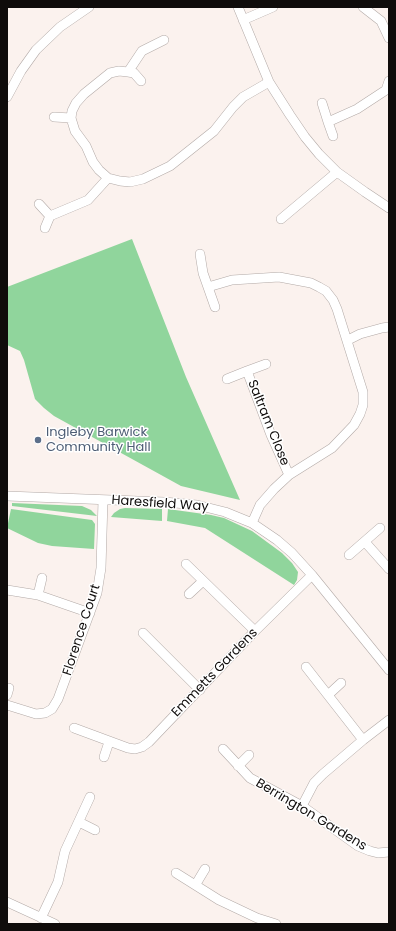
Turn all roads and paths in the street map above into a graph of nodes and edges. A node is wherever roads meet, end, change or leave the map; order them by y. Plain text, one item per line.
1 (89, 7) edge
2 (238, 7) edge
3 (273, 7) edge
4 (363, 7) edge
5 (243, 20) junction
6 (389, 38) edge
7 (164, 40) dead end
8 (128, 72) junction
9 (141, 81) dead end
10 (389, 81) edge
11 (269, 82) junction
12 (7, 97) edge
13 (322, 103) dead end
14 (54, 117) dead end
15 (70, 118) junction
16 (328, 122) junction
17 (333, 136) dead end
18 (337, 172) junction
19 (108, 178) junction
20 (39, 204) dead end
21 (389, 208) edge
22 (50, 216) junction
23 (282, 220) dead end
24 (45, 228) dead end
25 (200, 254) dead end
26 (208, 287) junction
27 (215, 307) dead end
28 (389, 327) edge
29 (348, 340) junction
30 (266, 364) dead end
31 (247, 371) junction
32 (227, 379) dead end
33 (289, 475) junction
34 (7, 496) edge
35 (103, 500) junction
36 (252, 523) junction
37 (380, 528) dead end
38 (364, 542) junction
39 (349, 555) dead end
40 (186, 564) dead end
41 (389, 569) edge
42 (312, 575) junction
43 (42, 578) dead end
44 (202, 581) junction
45 (7, 590) edge
46 (189, 594) dead end
47 (38, 595) junction
48 (90, 613) junction
49 (255, 631) junction
50 (143, 633) dead end
51 (387, 664) edge
52 (306, 667) dead end
53 (341, 683) dead end
54 (200, 690) junction
55 (328, 695) junction
56 (7, 705) edge
57 (389, 720) edge
58 (74, 728) dead end
59 (363, 740) junction
60 (109, 742) junction
61 (223, 749) dead end
62 (249, 755) dead end
63 (104, 757) dead end
64 (238, 766) junction
65 (90, 797) dead end
66 (302, 806) junction
67 (79, 822) junction
68 (95, 830) dead end
69 (389, 852) edge
70 (205, 869) dead end
71 (176, 872) dead end
72 (196, 884) junction
73 (7, 902) edge
74 (41, 918) junction
75 (256, 921) edge
76 (55, 924) edge
77 (276, 924) edge

1 - 12 street
2 - 5 street
3 - 5 street
4 - 6 street
5 - 11 street
7 - 8 street
8 - 9 street
8 - 15 street
10 - 16 street
11 - 18 street
11 - 19 street
13 - 16 street
14 - 15 street
15 - 19 street
16 - 17 street
18 - 21 street
18 - 23 street
19 - 22 street
20 - 22 street
22 - 24 street
25 - 26 street
26 - 27 street
26 - 29 street
28 - 29 street
29 - 33 street
30 - 31 street, Saltram Close
31 - 32 street, Saltram Close
31 - 33 street, Saltram Close
33 - 36 street
34 - 35 street, Haresfield Way
35 - 36 street, Haresfield Way
35 - 48 street, Florence Court
36 - 42 street, Haresfield Way
37 - 38 street
38 - 39 street
38 - 41 street
40 - 44 street
42 - 49 street, Emmetts Gardens
42 - 51 street, Haresfield Way
43 - 47 street
44 - 46 street
44 - 49 street
45 - 47 street
47 - 48 street
48 - 56 street, Florence Court
49 - 54 street, Emmetts Gardens
50 - 54 street
52 - 55 street
53 - 55 street
54 - 60 street, Emmetts Gardens
55 - 59 street
57 - 59 street
58 - 60 street, Emmetts Gardens
59 - 66 street
60 - 63 street
61 - 64 street, Berrington Gardens
62 - 64 street
64 - 66 street, Berrington Gardens
65 - 67 street
66 - 69 street, Berrington Gardens
67 - 68 street
67 - 74 street
70 - 72 street
71 - 72 street
72 - 75 street
73 - 74 street
74 - 76 street
75 - 77 street

